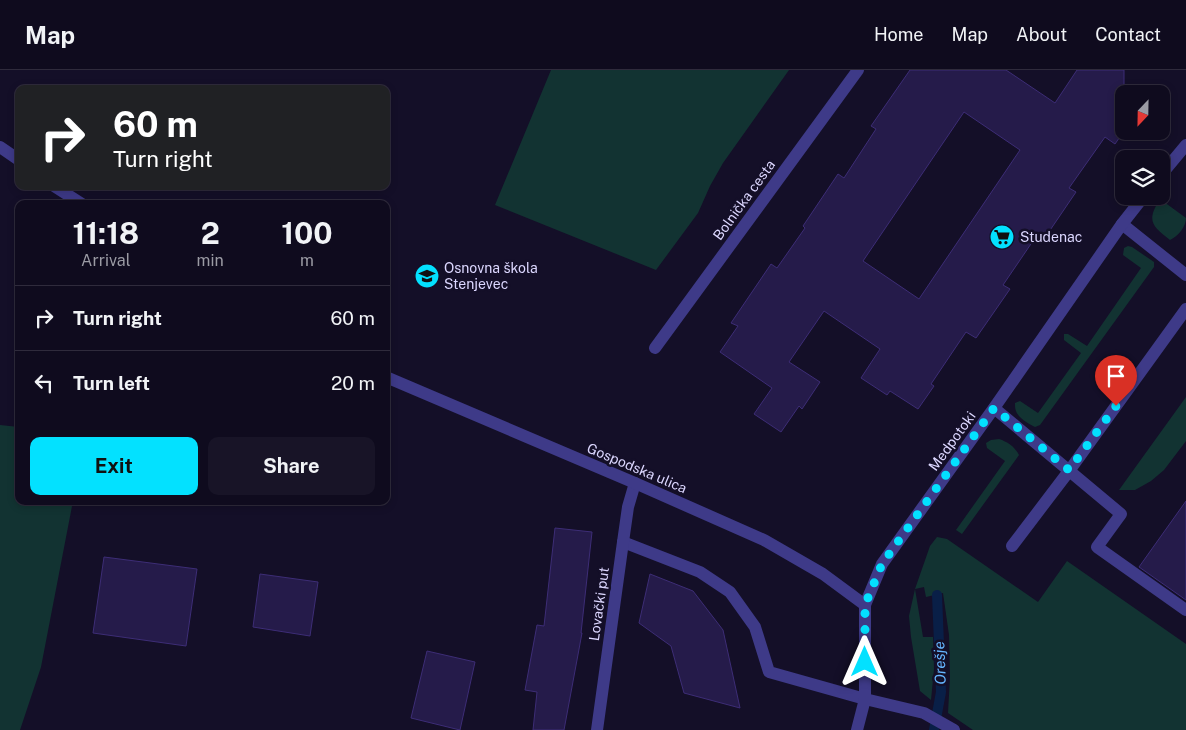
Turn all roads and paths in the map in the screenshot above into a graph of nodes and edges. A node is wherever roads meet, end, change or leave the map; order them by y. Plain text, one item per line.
1 (858, 70) edge
2 (1186, 144) edge
3 (0, 147) edge
4 (15, 157) edge
5 (1170, 164) edge
6 (60, 190) edge
7 (76, 200) edge
8 (1137, 205) edge
9 (1122, 224) junction
10 (1186, 274) edge
11 (1186, 309) edge
12 (655, 348) dead end
13 (390, 379) edge
14 (994, 408) junction
15 (1069, 470) junction
16 (635, 483) junction
17 (623, 542) junction
18 (1012, 546) dead end
19 (865, 605) junction
20 (1186, 610) edge
21 (864, 699) junction
22 (953, 729) edge
23 (597, 730) edge
24 (857, 730) edge

1 - 12 street, Bolnička cesta
2 - 5 street
3 - 4 street
6 - 7 street
8 - 9 street, Medpotoki
9 - 10 street
9 - 14 street, Medpotoki
11 - 15 street
13 - 16 street, Gospodska ulica
14 - 15 street
14 - 19 street, Medpotoki
15 - 18 street
15 - 20 street
16 - 17 street, Lovački put
16 - 19 street, Gospodska ulica
17 - 21 street
17 - 23 street, Lovački put
19 - 21 street, Medpotoki
21 - 22 street
21 - 24 street, Medpotoki

